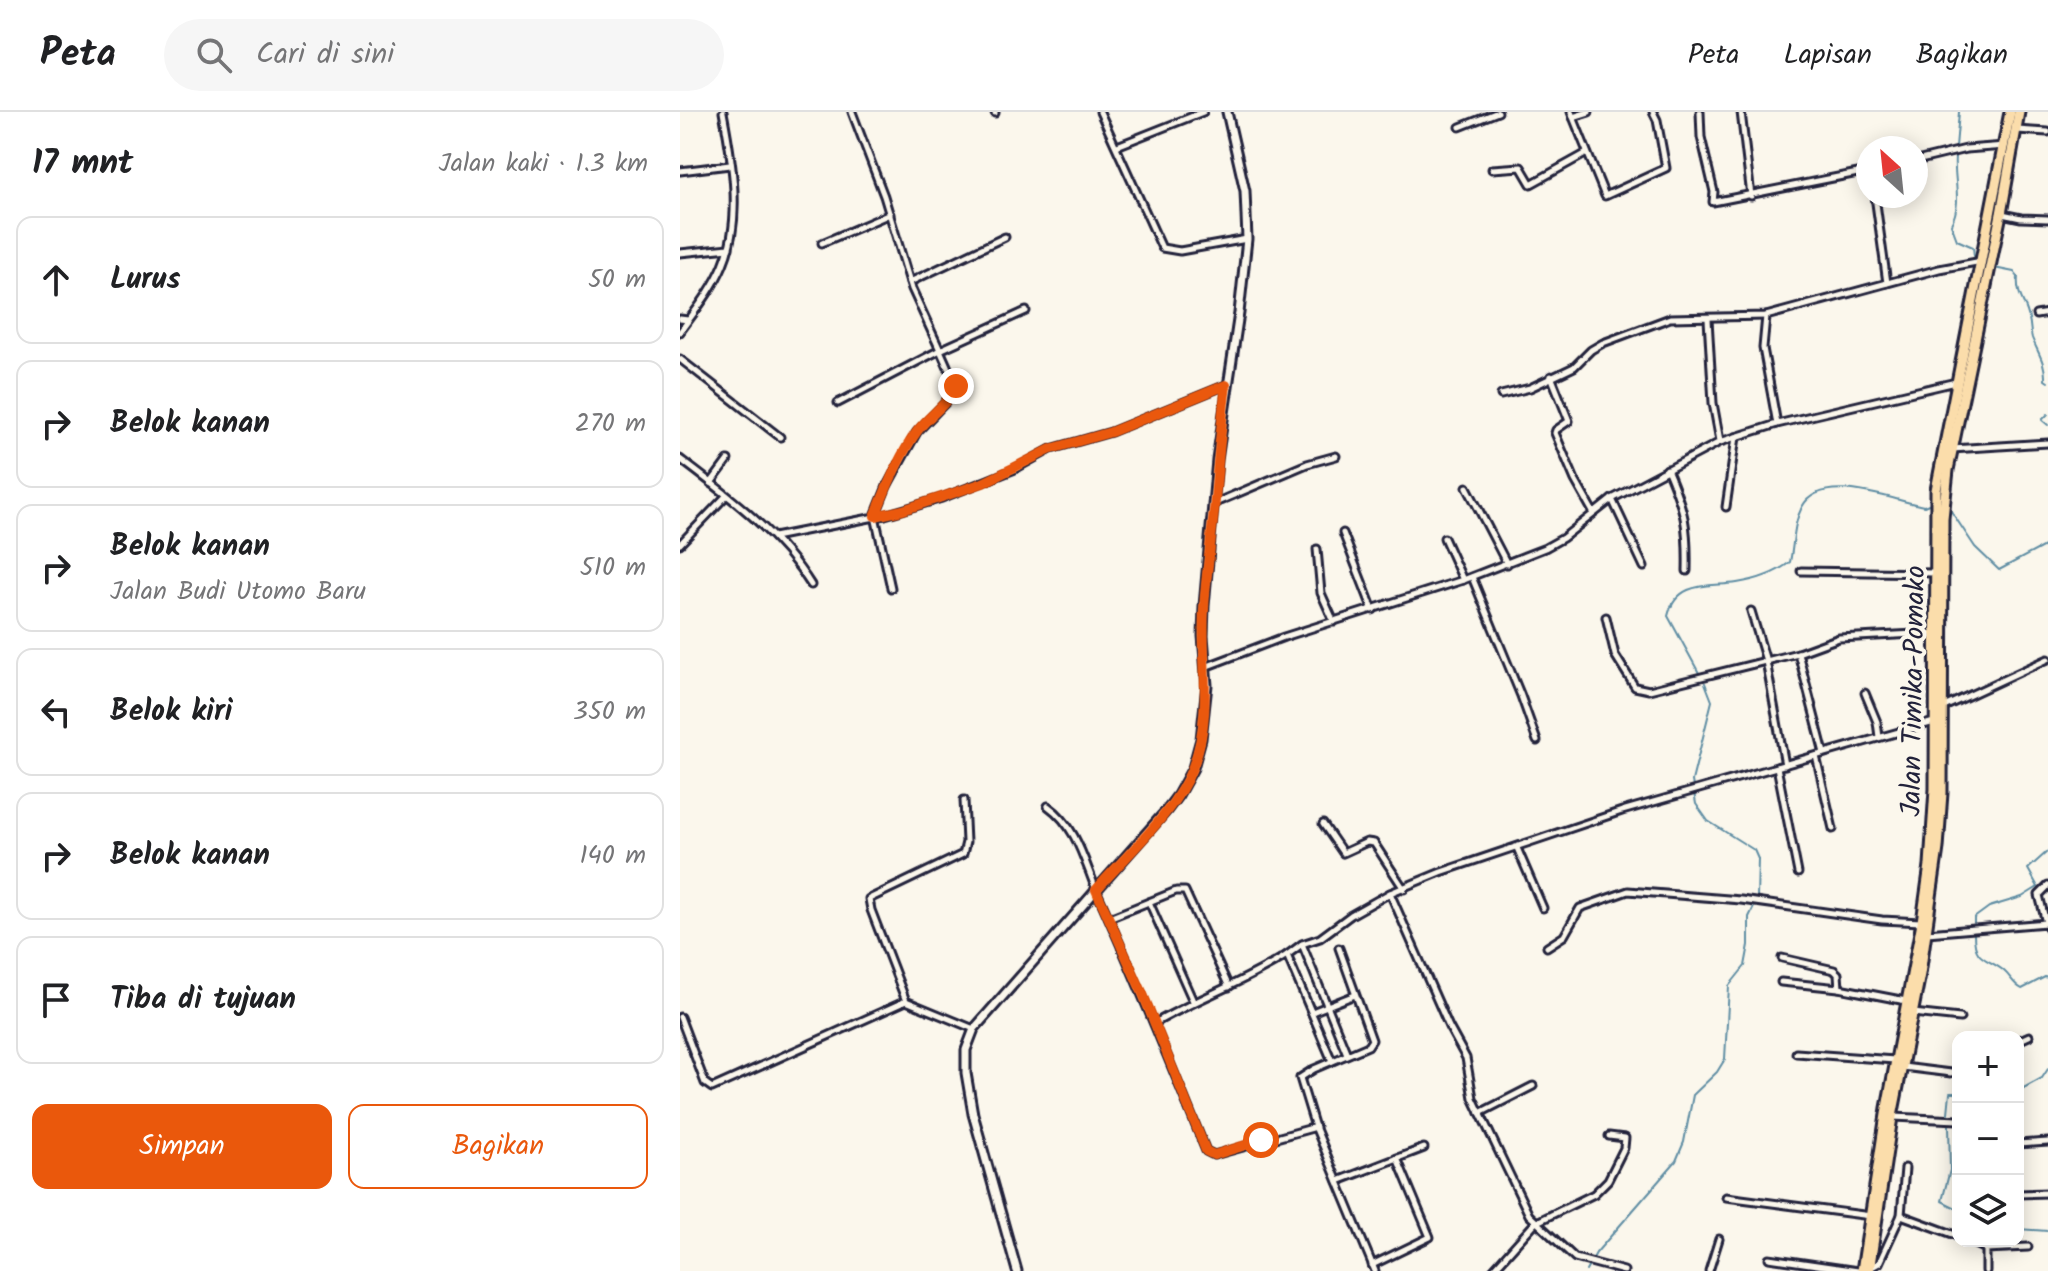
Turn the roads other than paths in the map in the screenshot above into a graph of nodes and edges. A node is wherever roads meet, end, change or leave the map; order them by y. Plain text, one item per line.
1 (723, 112) edge
2 (852, 112) edge
3 (1100, 112) edge
4 (1203, 112) edge
5 (1227, 112) edge
6 (1498, 112) edge
7 (1589, 112) edge
8 (1653, 112) edge
9 (1700, 112) edge
10 (1741, 112) edge
11 (2010, 112) edge
12 (2019, 112) edge
13 (1572, 115) edge
14 (1460, 127) dead end
15 (2016, 130) junction
16 (2048, 132) edge
17 (1117, 146) junction
18 (2005, 146) junction
19 (1587, 153) junction
20 (1928, 158) edge
21 (730, 165) junction
22 (1492, 169) dead end
23 (680, 171) edge
24 (1856, 174) edge
25 (1751, 196) junction
26 (1877, 208) edge
27 (890, 214) junction
28 (2001, 214) junction
29 (2048, 219) edge
30 (1005, 237) dead end
31 (1247, 239) junction
32 (822, 243) dead end
33 (729, 248) junction
34 (680, 253) edge
35 (1982, 261) junction
36 (910, 282) junction
37 (1887, 283) junction
38 (1979, 296) junction
39 (1026, 311) dead end
40 (2048, 313) edge
41 (2036, 315) dead end
42 (1766, 316) junction
43 (680, 319) edge
44 (1708, 319) junction
45 (688, 320) junction
46 (680, 332) edge
47 (940, 350) junction
48 (680, 359) edge
49 (1551, 376) junction
50 (1957, 381) junction
51 (1226, 385) junction
52 (1501, 395) dead end
53 (838, 403) dead end
54 (1777, 424) junction
55 (780, 437) dead end
56 (1736, 437) junction
57 (1720, 442) junction
58 (2048, 443) edge
59 (1951, 449) junction
60 (1336, 456) dead end
61 (680, 459) edge
62 (728, 460) dead end
63 (1667, 469) junction
64 (711, 483) junction
65 (1467, 487) dead end
66 (726, 496) junction
67 (1612, 499) junction
68 (1215, 503) junction
69 (1726, 507) dead end
70 (1593, 512) junction
71 (875, 516) junction
72 (1343, 533) dead end
73 (774, 537) junction
74 (1444, 538) dead end
75 (680, 544) edge
76 (1317, 549) dead end
77 (1507, 564) junction
78 (1644, 567) dead end
79 (1687, 571) dead end
80 (1801, 571) dead end
81 (1935, 573) junction
82 (1472, 577) junction
83 (1463, 580) junction
84 (811, 585) dead end
85 (891, 588) dead end
86 (1373, 610) junction
87 (1751, 611) dead end
88 (1606, 617) dead end
89 (1334, 622) junction
90 (1935, 633) junction
91 (1798, 653) junction
92 (2048, 659) edge
93 (1766, 661) junction
94 (1205, 668) junction
95 (1865, 693) dead end
96 (1943, 708) junction
97 (1936, 722) junction
98 (1879, 737) junction
99 (1537, 741) dead end
100 (1824, 753) junction
101 (1816, 756) junction
102 (1785, 765) junction
103 (1777, 767) junction
104 (964, 800) dead end
105 (1048, 806) dead end
106 (1323, 824) dead end
107 (1833, 829) dead end
108 (1517, 848) junction
109 (1798, 873) dead end
110 (2048, 886) edge
111 (1404, 889) junction
112 (1096, 890) junction
113 (1390, 893) junction
114 (1149, 902) junction
115 (1543, 908) dead end
116 (1109, 918) junction
117 (1922, 922) junction
118 (2047, 925) edge
119 (1927, 933) junction
120 (1302, 944) junction
121 (1547, 947) dead end
122 (1339, 948) dead end
123 (1287, 955) junction
124 (1782, 958) dead end
125 (1781, 982) dead end
126 (1229, 987) junction
127 (1839, 988) junction
128 (1355, 995) junction
129 (906, 1001) junction
130 (1193, 1001) junction
131 (1908, 1001) junction
132 (1327, 1006) junction
133 (1312, 1012) junction
134 (1912, 1013) junction
135 (680, 1017) edge
136 (1960, 1018) dead end
137 (1155, 1023) junction
138 (974, 1029) junction
139 (2029, 1036) dead end
140 (2024, 1038) edge
141 (1796, 1053) dead end
142 (1347, 1054) junction
143 (1332, 1061) junction
144 (1899, 1063) junction
145 (1951, 1073) dead end
146 (1533, 1086) dead end
147 (1480, 1113) junction
148 (1892, 1117) junction
149 (1952, 1120) edge
150 (1316, 1127) junction
151 (1609, 1136) dead end
152 (2048, 1142) edge
153 (2024, 1144) edge
154 (1424, 1148) dead end
155 (1397, 1158) junction
156 (1905, 1168) dead end
157 (1338, 1181) junction
158 (2048, 1193) edge
159 (2024, 1194) edge
160 (1726, 1197) dead end
161 (1901, 1215) junction
162 (1871, 1216) junction
163 (1535, 1223) junction
164 (1952, 1233) edge
165 (1719, 1239) dead end
166 (1982, 1247) edge
167 (2028, 1247) dead end
168 (1986, 1249) junction
169 (1769, 1258) dead end
170 (1373, 1268) edge
171 (1865, 1270) edge
172 (1017, 1271) edge
173 (1492, 1271) edge
174 (1624, 1271) edge
175 (1709, 1271) edge
176 (1986, 1271) edge

1 - 21 street
2 - 27 street
3 - 17 street
4 - 17 street
5 - 31 street
6 - 14 street
7 - 13 street
8 - 19 street
9 - 25 street
10 - 25 street
11 - 18 highway, Jalan Timika-Pomako
12 - 15 highway, Jalan Timika-Pomako
13 - 19 street
15 - 16 street
15 - 28 highway, Jalan Timika-Pomako
17 - 31 street
18 - 20 street
18 - 35 highway, Jalan Timika-Pomako
19 - 22 street
21 - 23 street
21 - 33 street
24 - 25 street
26 - 37 street
27 - 32 street
27 - 36 street
28 - 29 street
28 - 38 highway, Jalan Timika-Pomako
30 - 36 street
31 - 51 street
33 - 34 street
33 - 45 street
35 - 37 street
35 - 38 highway, Jalan Timika-Pomako
36 - 47 street
37 - 42 street
38 - 50 highway, Jalan Timika-Pomako
38 - 59 highway, Jalan Timika-Pomako
39 - 47 street
40 - 41 street
42 - 44 street
42 - 54 street
43 - 45 street
44 - 49 street
44 - 57 street
45 - 46 street
47 - 53 street
47 - 71 street
48 - 55 street
49 - 52 street
49 - 70 street
50 - 54 street
50 - 81 highway, Jalan Timika-Pomako
51 - 68 street
51 - 71 street
54 - 56 street
56 - 57 street
56 - 69 street
57 - 63 street
58 - 59 street
59 - 96 highway, Jalan Timika-Pomako
60 - 68 street
61 - 64 street
62 - 64 street
63 - 67 street
63 - 79 street
64 - 66 street
65 - 77 street
66 - 73 street
66 - 75 street
67 - 70 street
67 - 78 street
68 - 94 street
70 - 77 street
71 - 73 street
71 - 85 street
72 - 86 street
73 - 84 street
74 - 83 street
76 - 89 street
77 - 82 street
80 - 81 street
81 - 90 highway, Jalan Timika-Pomako
82 - 83 street
82 - 99 street
83 - 86 street
86 - 89 street
87 - 93 street
88 - 93 street
89 - 94 street
90 - 91 street
90 - 97 highway, Jalan Timika-Pomako
91 - 93 street
91 - 100 street
92 - 96 street
93 - 102 street
94 - 112 street
95 - 98 street
96 - 119 highway, Jalan Timika-Pomako
97 - 98 street
97 - 117 highway, Jalan Timika-Pomako
98 - 100 street
100 - 101 street
101 - 102 street
101 - 107 street
102 - 103 street
103 - 108 street
103 - 109 street
104 - 129 street
105 - 112 street
106 - 111 street
108 - 111 street
108 - 115 street
110 - 118 street
111 - 113 street
112 - 116 street
112 - 138 street
113 - 120 street
113 - 147 street
114 - 116 street
114 - 126 street
114 - 130 street
116 - 137 street
117 - 121 street
117 - 131 highway, Jalan Timika-Pomako
118 - 119 street
119 - 134 highway, Jalan Timika-Pomako
120 - 123 street
120 - 132 street
122 - 128 street
123 - 126 street
123 - 133 street
124 - 127 street
125 - 127 street
126 - 130 street
127 - 131 street
128 - 132 street
128 - 142 street
129 - 135 street
129 - 138 street
130 - 137 street
131 - 144 highway, Jalan Timika-Pomako
132 - 133 street
132 - 142 street
133 - 143 street
134 - 136 street
134 - 144 highway, Jalan Timika-Pomako
137 - 150 street
138 - 172 street
139 - 140 street
141 - 144 street
142 - 143 street
143 - 150 street
144 - 145 street
144 - 148 highway, Jalan Timika-Pomako
144 - 162 highway, Jalan Timika-Pomako
146 - 147 street
147 - 163 street
148 - 149 street
148 - 171 highway, Jalan Timika-Pomako
150 - 157 street
151 - 163 street
152 - 153 street
154 - 155 street
155 - 157 street
155 - 170 street
156 - 161 street
157 - 170 street
158 - 159 street
160 - 162 street
161 - 164 street
161 - 171 street
162 - 171 highway, Jalan Timika-Pomako
163 - 173 street
163 - 174 street
165 - 175 street
166 - 168 street
167 - 168 street
168 - 176 street
169 - 171 street

